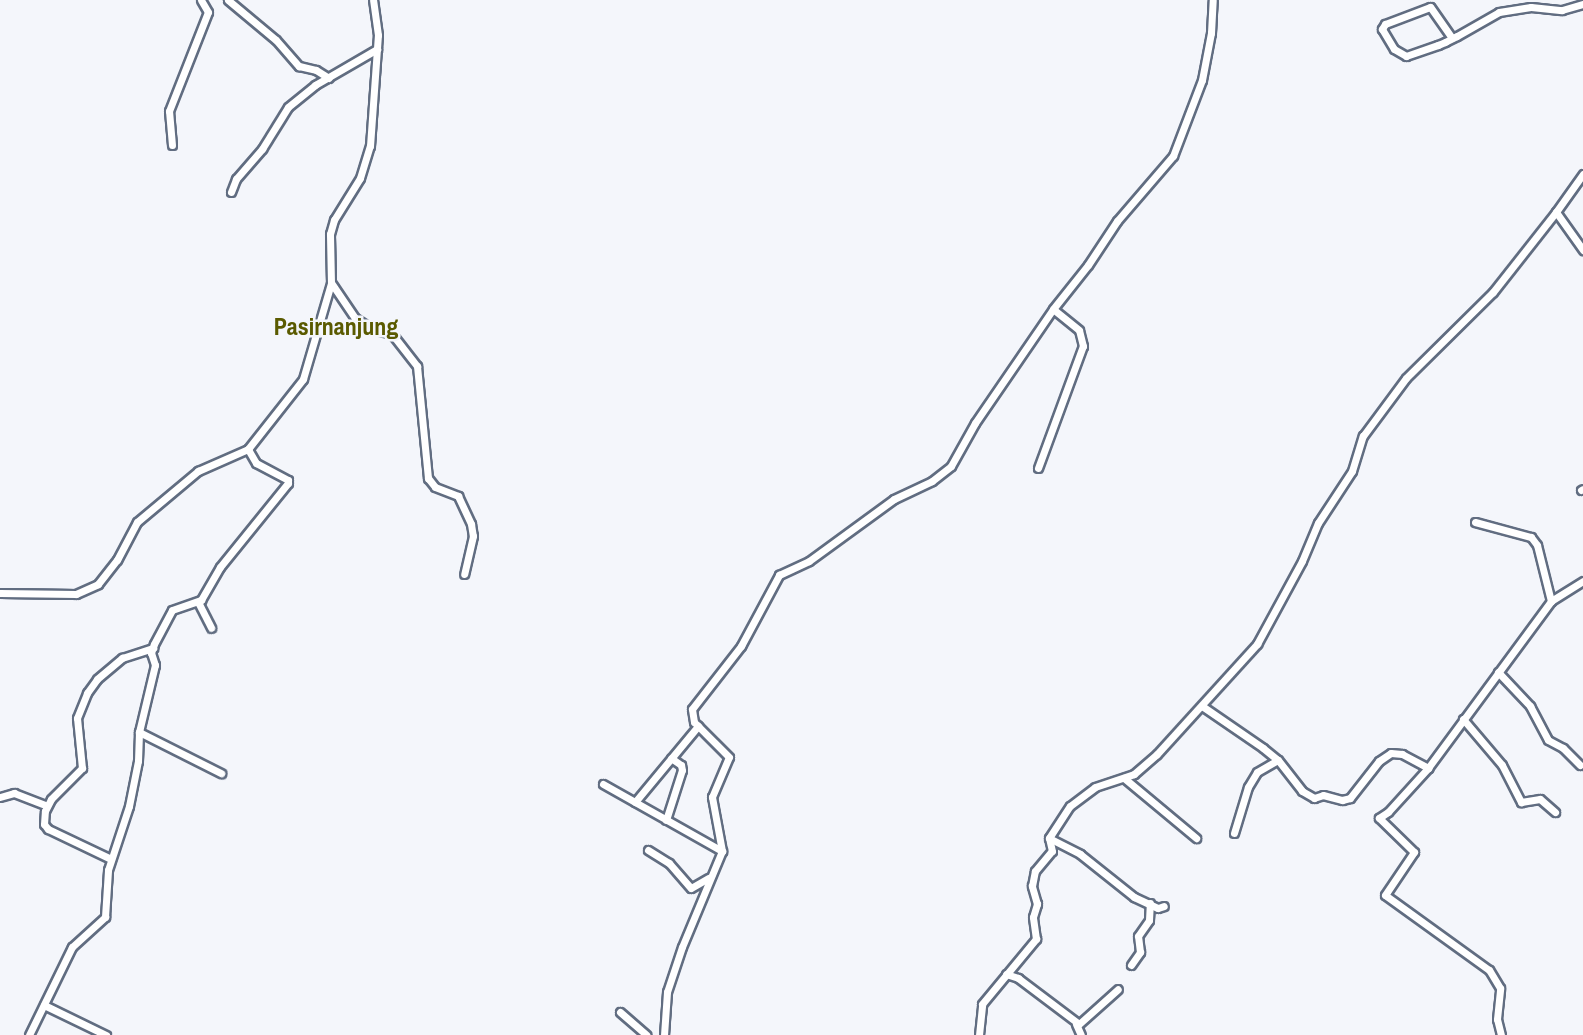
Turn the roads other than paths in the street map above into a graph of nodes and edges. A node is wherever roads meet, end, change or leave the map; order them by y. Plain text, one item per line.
1 (201, 0) edge
2 (228, 0) edge
3 (373, 0) edge
4 (1213, 0) edge
5 (1583, 4) edge
6 (1452, 38) junction
7 (377, 49) junction
8 (329, 78) junction
9 (172, 145) dead end
10 (1583, 174) edge
11 (231, 192) dead end
12 (1556, 212) junction
13 (1583, 250) edge
14 (331, 283) junction
15 (1053, 309) junction
16 (248, 449) junction
17 (1038, 468) dead end
18 (1475, 523) dead end
19 (464, 574) dead end
20 (1583, 582) edge
21 (0, 593) edge
22 (198, 601) junction
23 (1551, 601) junction
24 (211, 628) dead end
25 (153, 648) junction
26 (1498, 672) junction
27 (1202, 706) junction
28 (1463, 719) junction
29 (698, 726) junction
30 (139, 732) junction
31 (671, 758) junction
32 (1278, 760) junction
33 (1580, 765) dead end
34 (1428, 768) junction
35 (221, 773) dead end
36 (1124, 778) junction
37 (603, 784) dead end
38 (0, 797) edge
39 (635, 802) junction
40 (46, 805) junction
41 (1555, 812) dead end
42 (666, 820) junction
43 (1234, 833) dead end
44 (1049, 838) junction
45 (1196, 838) dead end
46 (648, 850) dead end
47 (722, 851) junction
48 (111, 859) junction
49 (709, 878) junction
50 (1150, 903) junction
51 (1164, 906) dead end
52 (1130, 965) dead end
53 (1006, 974) junction
54 (1118, 989) dead end
55 (44, 1005) junction
56 (620, 1012) dead end
57 (1076, 1024) junction
58 (29, 1035) edge
59 (106, 1035) edge
60 (646, 1035) edge
61 (664, 1035) edge
62 (979, 1035) edge
63 (1081, 1035) edge
64 (1501, 1035) edge

1 - 9 street
2 - 8 street
3 - 7 street
4 - 15 street
5 - 6 street
6 - 6 street
7 - 8 street
7 - 14 street
8 - 11 street
10 - 12 street
12 - 13 street
12 - 27 street
14 - 16 street
14 - 19 street
15 - 17 street
15 - 29 street
16 - 21 street
16 - 22 street
18 - 23 street
20 - 23 street
22 - 24 street
22 - 25 street
23 - 26 street
25 - 30 street
25 - 40 street
26 - 28 street
26 - 33 street
27 - 32 street
27 - 36 street
28 - 34 street
28 - 41 street
29 - 31 street
29 - 47 street
30 - 35 street
30 - 48 street
31 - 39 street
31 - 42 street
32 - 34 street
32 - 43 street
34 - 64 street
36 - 44 street
36 - 45 street
37 - 39 street
38 - 40 street
39 - 42 street
40 - 48 street
42 - 47 street
44 - 50 street
44 - 53 street
46 - 49 street
47 - 49 street
48 - 55 street
49 - 61 street
50 - 51 street
50 - 52 street
53 - 57 street
53 - 62 street
54 - 57 street
55 - 58 street
55 - 59 street
56 - 60 street
57 - 63 street

